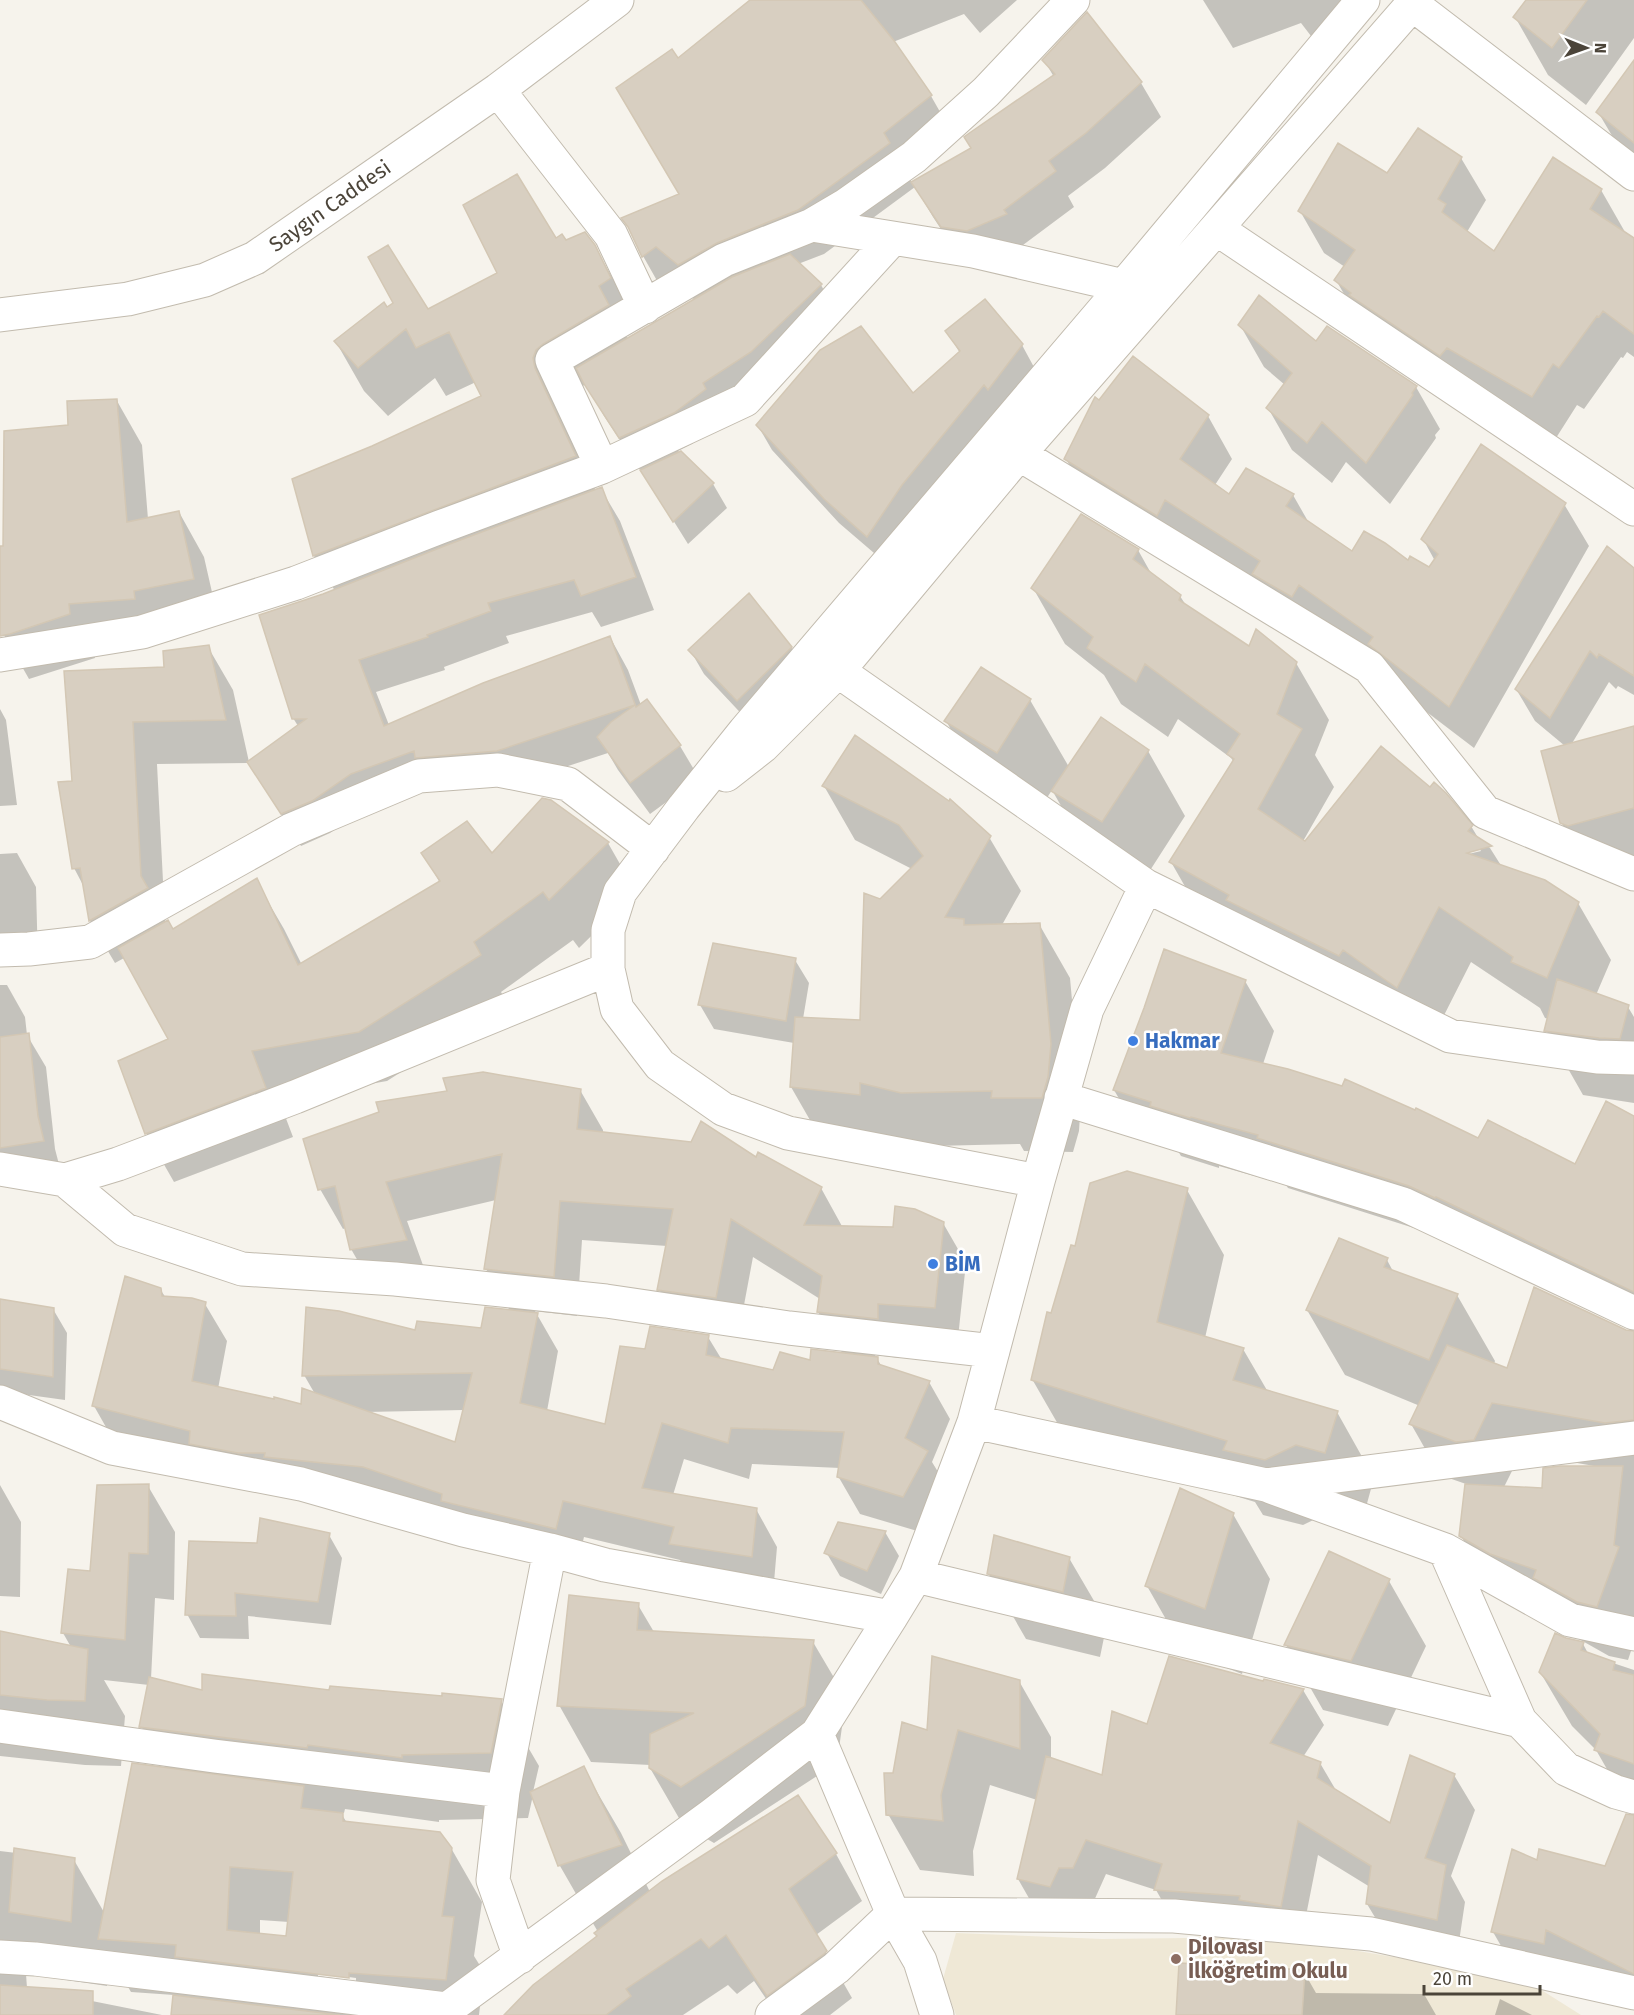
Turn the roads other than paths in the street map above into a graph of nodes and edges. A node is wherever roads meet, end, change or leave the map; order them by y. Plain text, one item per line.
1 (617, 0) edge
2 (1073, 0) edge
3 (1363, 0) edge
4 (1414, 2) edge
5 (498, 90) junction
6 (1634, 174) edge
7 (812, 225) junction
8 (1217, 229) junction
9 (892, 239) junction
10 (1124, 286) junction
11 (645, 308) junction
12 (0, 315) edge
13 (1019, 454) junction
14 (602, 467) junction
15 (1634, 509) edge
16 (0, 655) edge
17 (838, 671) junction
18 (684, 807) junction
19 (653, 849) junction
20 (1634, 874) edge
21 (1146, 886) junction
22 (0, 950) edge
23 (608, 969) junction
24 (1634, 1058) edge
25 (1061, 1098) junction
26 (0, 1169) edge
27 (65, 1179) junction
28 (1038, 1181) junction
29 (1634, 1313) edge
30 (993, 1351) junction
31 (0, 1402) edge
32 (974, 1422) junction
33 (1634, 1438) edge
34 (1266, 1485) junction
35 (550, 1550) junction
36 (1445, 1550) junction
37 (916, 1576) junction
38 (891, 1617) junction
39 (1634, 1634) edge
40 (1520, 1720) junction
41 (0, 1726) edge
42 (817, 1734) junction
43 (503, 1791) junction
44 (1634, 1797) edge
45 (893, 1914) junction
46 (519, 1956) junction
47 (0, 1957) edge
48 (1634, 1993) edge
49 (443, 2012) edge
50 (772, 2015) edge
51 (937, 2015) edge

1 - 5 street, Saygın Caddesi
2 - 7 street
3 - 10 street
4 - 6 street
4 - 8 street
5 - 11 street
5 - 12 street, Saygın Caddesi
7 - 9 street
7 - 11 street
8 - 13 street
8 - 15 street
9 - 10 street
9 - 14 street
10 - 18 street
11 - 14 street
13 - 17 street
13 - 20 street
14 - 16 street
17 - 18 street
17 - 21 street
18 - 19 street
19 - 22 street
19 - 23 street
21 - 24 street
21 - 25 street
23 - 27 street
23 - 28 street
25 - 28 street
25 - 29 street
26 - 27 street
27 - 30 street
28 - 30 street
30 - 32 street
31 - 35 street
32 - 34 street
32 - 37 street
33 - 34 street
34 - 36 street
35 - 38 street
35 - 43 street
36 - 39 street
36 - 40 street
37 - 38 street
37 - 40 street
38 - 42 street
40 - 44 street
41 - 43 street
42 - 45 street
42 - 46 street
43 - 46 street
45 - 48 street
45 - 50 street
45 - 51 street
46 - 49 street
47 - 49 street

